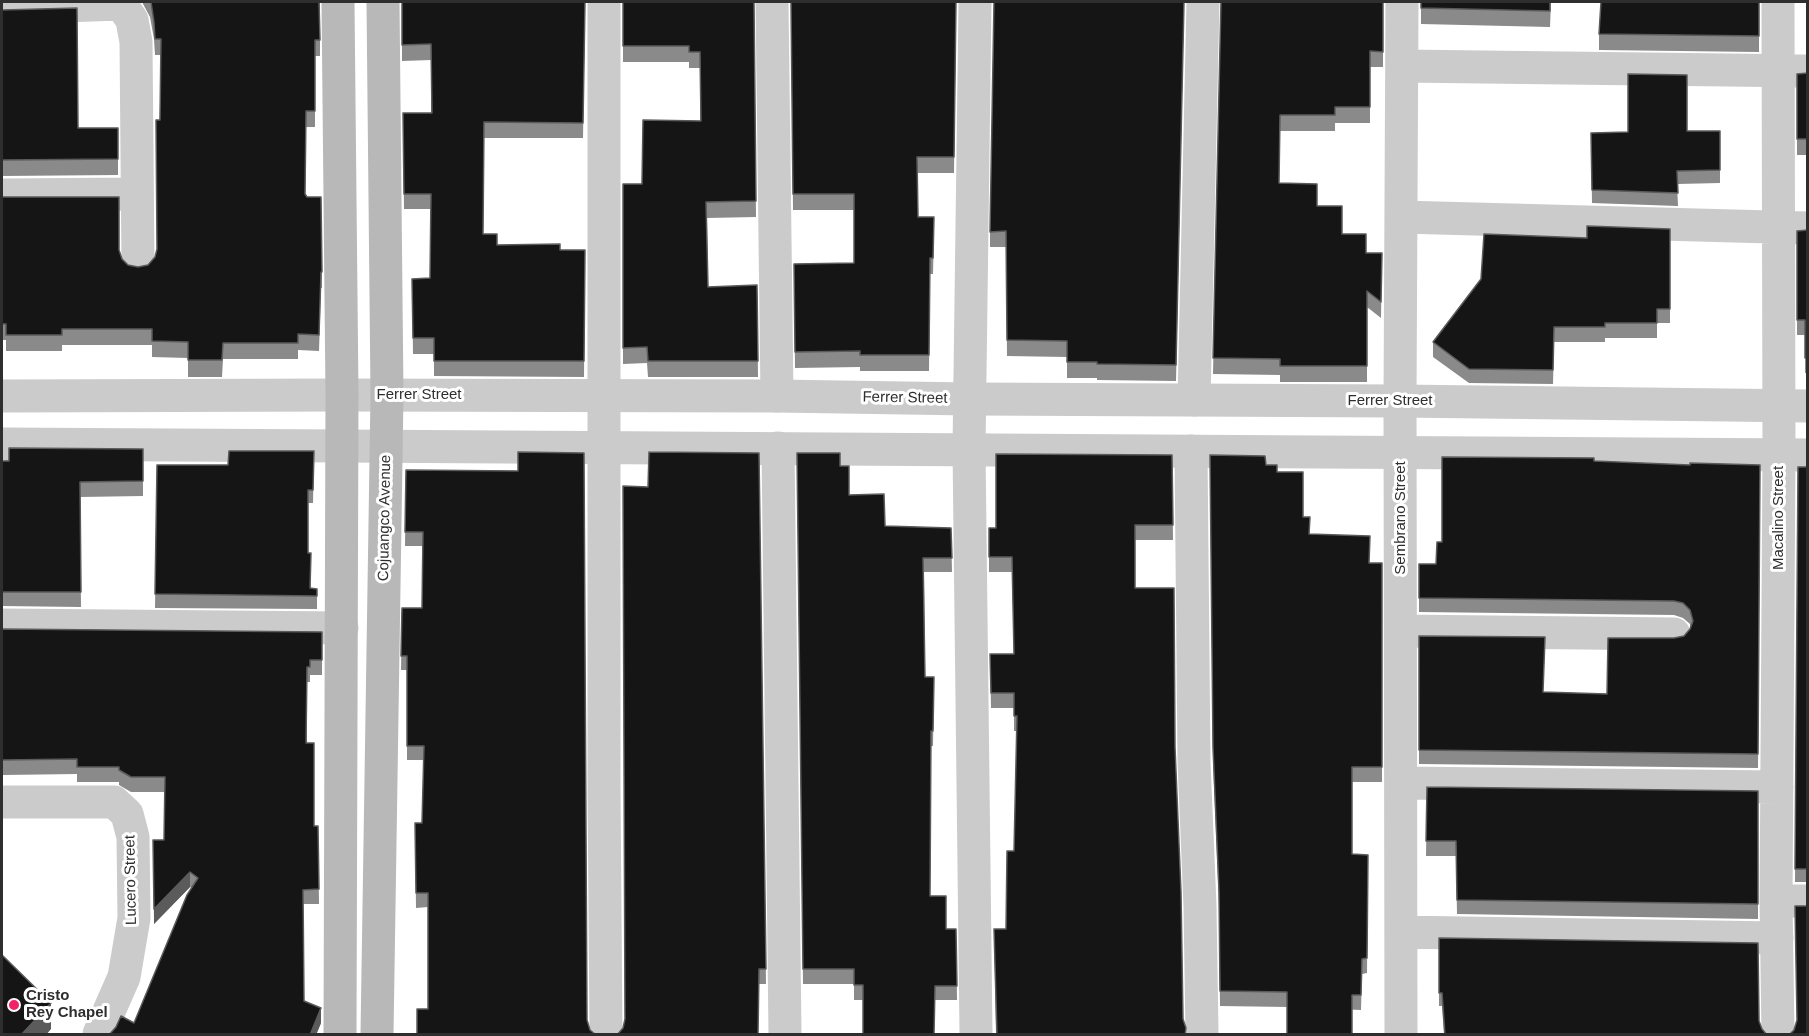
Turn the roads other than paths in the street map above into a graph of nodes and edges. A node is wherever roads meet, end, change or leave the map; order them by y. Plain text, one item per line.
1 (338, 2) edge
2 (383, 2) edge
3 (604, 2) edge
4 (772, 2) edge
5 (975, 2) edge
6 (1203, 2) edge
7 (1402, 2) edge
8 (1778, 2) edge
9 (121, 3) edge
10 (2, 8) edge
11 (1402, 66) junction
12 (1793, 71) edge
13 (136, 194) junction
14 (2, 195) edge
15 (1401, 217) junction
16 (1793, 228) edge
17 (138, 265) edge
18 (387, 395) junction
19 (2, 396) edge
20 (342, 396) junction
21 (604, 396) junction
22 (777, 396) junction
23 (970, 399) junction
24 (1194, 400) junction
25 (1400, 401) junction
26 (1793, 406) edge
27 (2, 444) edge
28 (342, 446) junction
29 (386, 446) junction
30 (605, 447) junction
31 (778, 448) junction
32 (969, 449) junction
33 (1191, 451) junction
34 (1401, 452) junction
35 (1793, 455) edge
36 (2, 625) edge
37 (342, 628) junction
38 (1401, 631) junction
39 (1674, 634) dead end
40 (1401, 783) junction
41 (1777, 787) junction
42 (2, 802) edge
43 (1792, 901) edge
44 (1401, 933) junction
45 (1777, 938) junction
46 (99, 1035) edge
47 (340, 1035) edge
48 (377, 1035) edge
49 (606, 1035) edge
50 (786, 1035) edge
51 (976, 1035) edge
52 (1202, 1035) edge
53 (1401, 1035) edge
54 (1778, 1035) edge

1 - 20 main road
2 - 18 main road, Cojuangco Avenue
3 - 21 street
4 - 22 street
5 - 23 street
6 - 24 street
7 - 11 street, Sembrano Street
8 - 12 street, Macalino Street
9 - 10 street
9 - 13 street
11 - 12 street
11 - 15 street, Sembrano Street
12 - 16 street, Macalino Street
13 - 14 street
13 - 17 street
15 - 16 street
15 - 25 street, Sembrano Street
16 - 26 street, Macalino Street
18 - 20 street, Ferrer Street
18 - 21 street, Ferrer Street
18 - 29 main road, Cojuangco Avenue
19 - 20 street, Ferrer Street
20 - 28 main road
21 - 22 street, Ferrer Street
21 - 30 street
22 - 23 street, Ferrer Street
23 - 24 street, Ferrer Street
23 - 32 street
24 - 25 street, Ferrer Street
25 - 26 street, Ferrer Street
25 - 34 street, Sembrano Street
26 - 35 street, Macalino Street
27 - 28 street
28 - 29 street
28 - 37 main road
29 - 30 street
29 - 48 main road, Cojuangco Avenue
30 - 31 street
30 - 49 street
31 - 32 street
31 - 50 street
32 - 33 street
32 - 51 street
33 - 34 street
33 - 52 street
34 - 35 street
34 - 38 street, Sembrano Street
35 - 41 street, Macalino Street
36 - 37 street
37 - 47 main road
38 - 39 street
38 - 40 street, Sembrano Street
40 - 41 street
40 - 44 street, Sembrano Street
41 - 43 street, Macalino Street
42 - 46 street, Lucero Street
43 - 45 street, Macalino Street
44 - 45 street
44 - 53 street, Sembrano Street
45 - 54 street, Macalino Street

